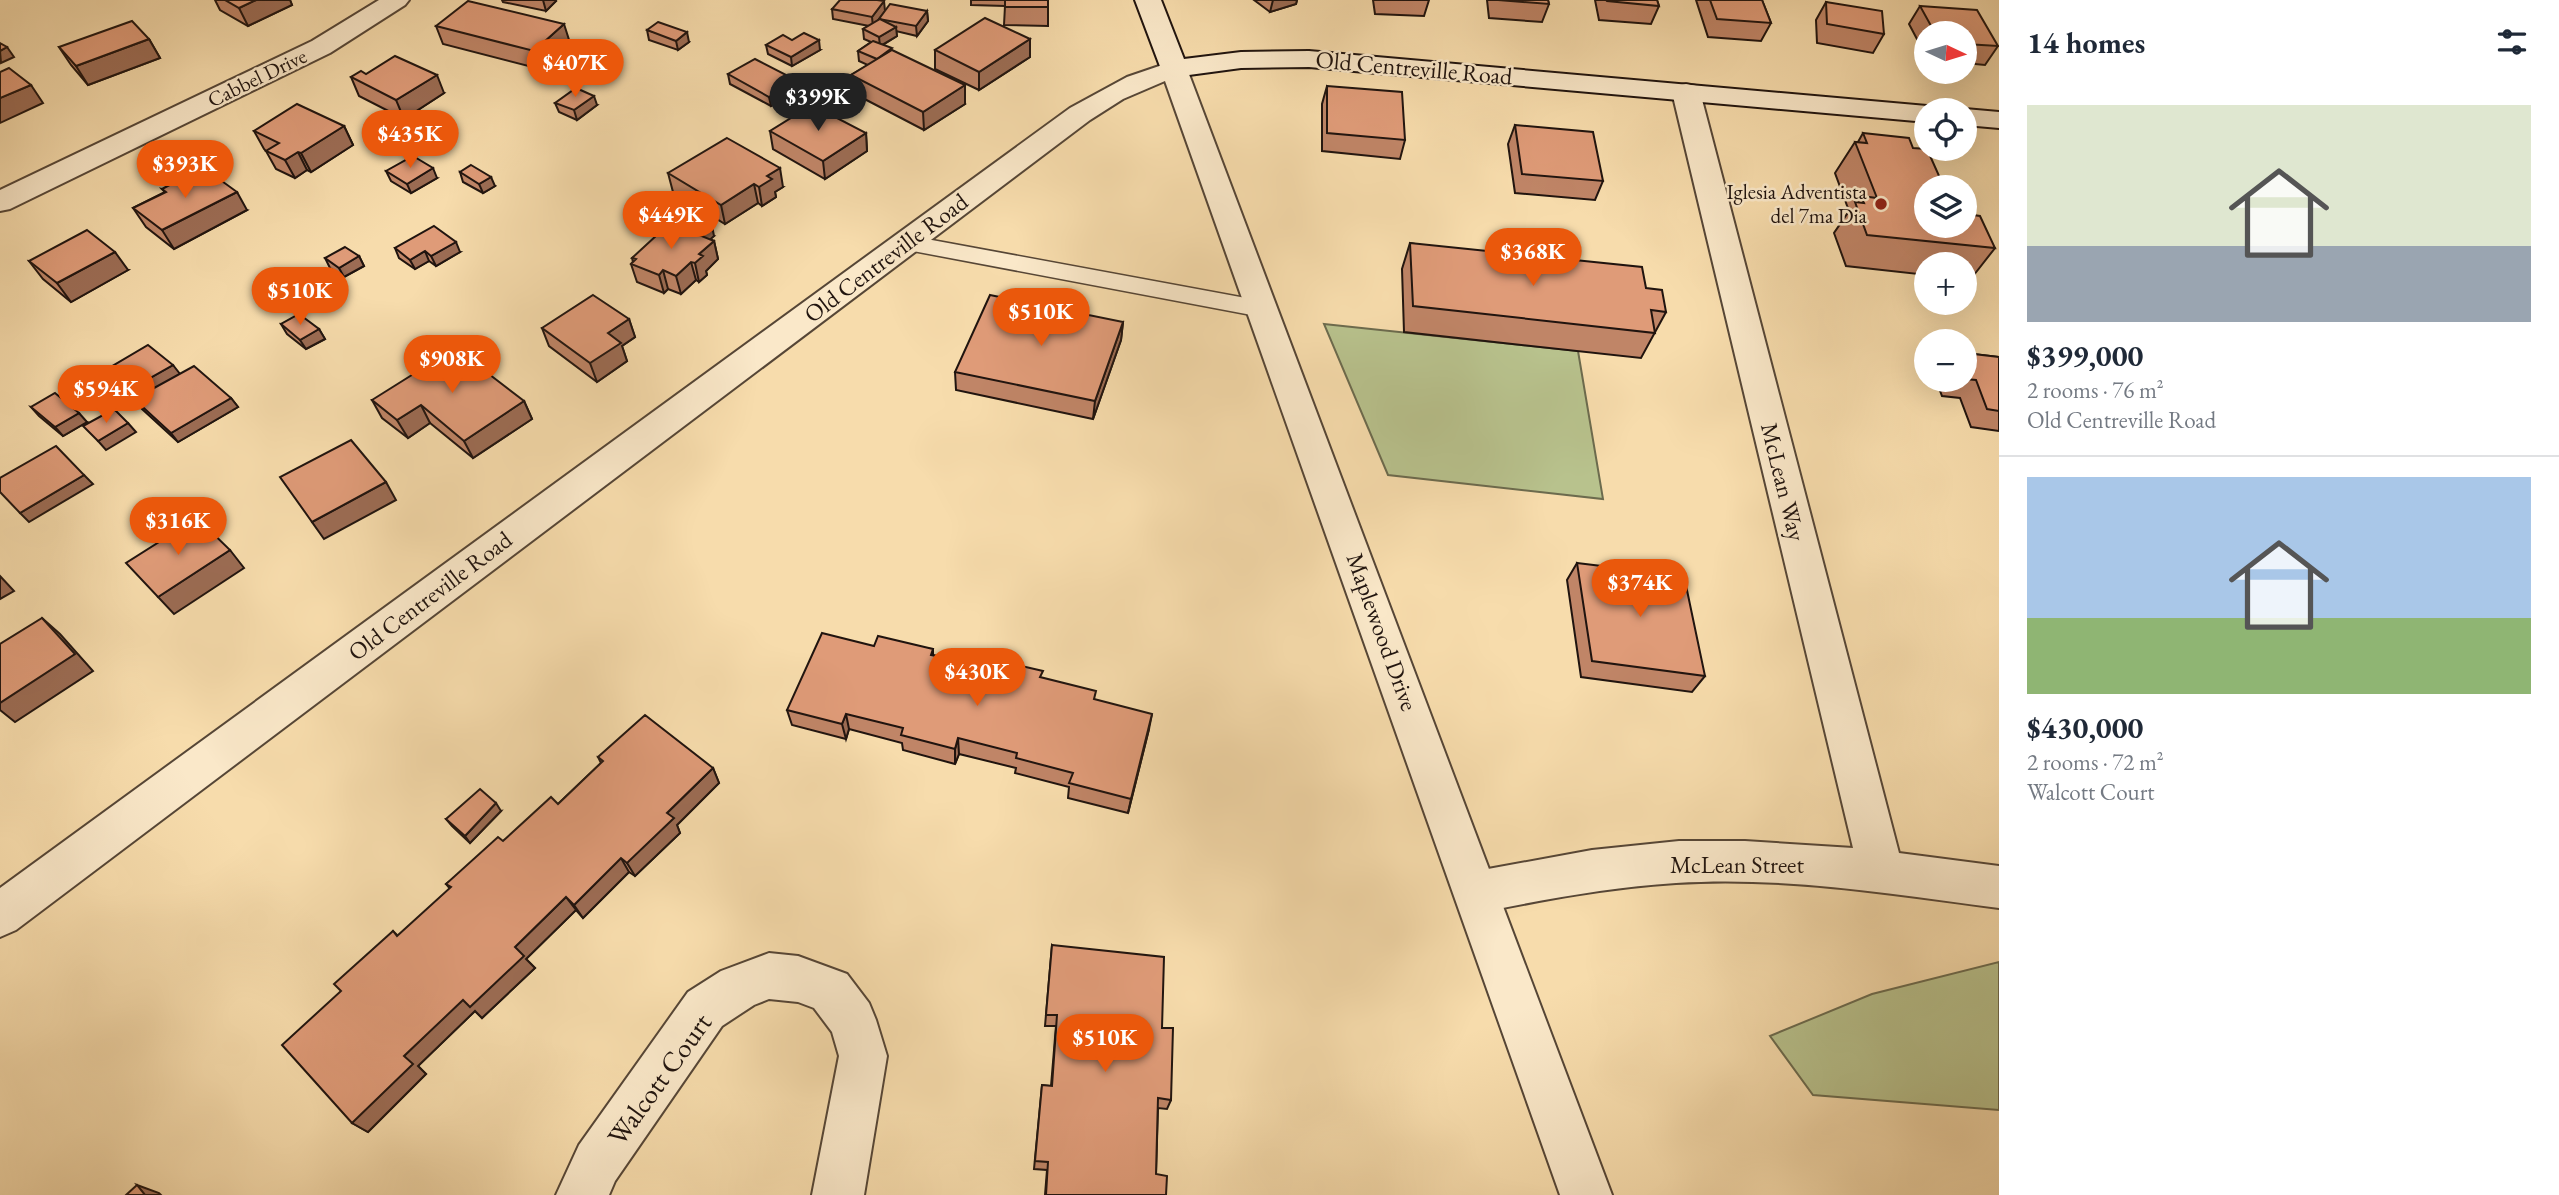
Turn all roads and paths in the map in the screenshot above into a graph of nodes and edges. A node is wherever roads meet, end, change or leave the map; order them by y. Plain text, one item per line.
1 (396, 0) edge
2 (1148, 0) edge
3 (1174, 69) junction
4 (1686, 92) junction
5 (1914, 113) edge
6 (1977, 118) edge
7 (1999, 120) edge
8 (0, 202) edge
9 (905, 243) junction
10 (1262, 309) junction
11 (1881, 871) junction
12 (1999, 887) edge
13 (1477, 892) junction
14 (0, 915) edge
15 (582, 1195) edge
16 (838, 1195) edge
17 (1586, 1195) edge

1 - 8 street, Cabbel Drive
2 - 3 street, Maplewood Drive
3 - 4 street, Old Centreville Road
3 - 9 street, Old Centreville Road
3 - 10 street, Maplewood Drive
4 - 5 street, Old Centreville Road
4 - 11 street, McLean Way
6 - 7 street
9 - 10 lane
9 - 14 street, Old Centreville Road
10 - 13 street, Maplewood Drive
11 - 12 street, McLean Street
11 - 13 street, McLean Street
13 - 17 street, Maplewood Drive
15 - 16 street, Walcott Court

